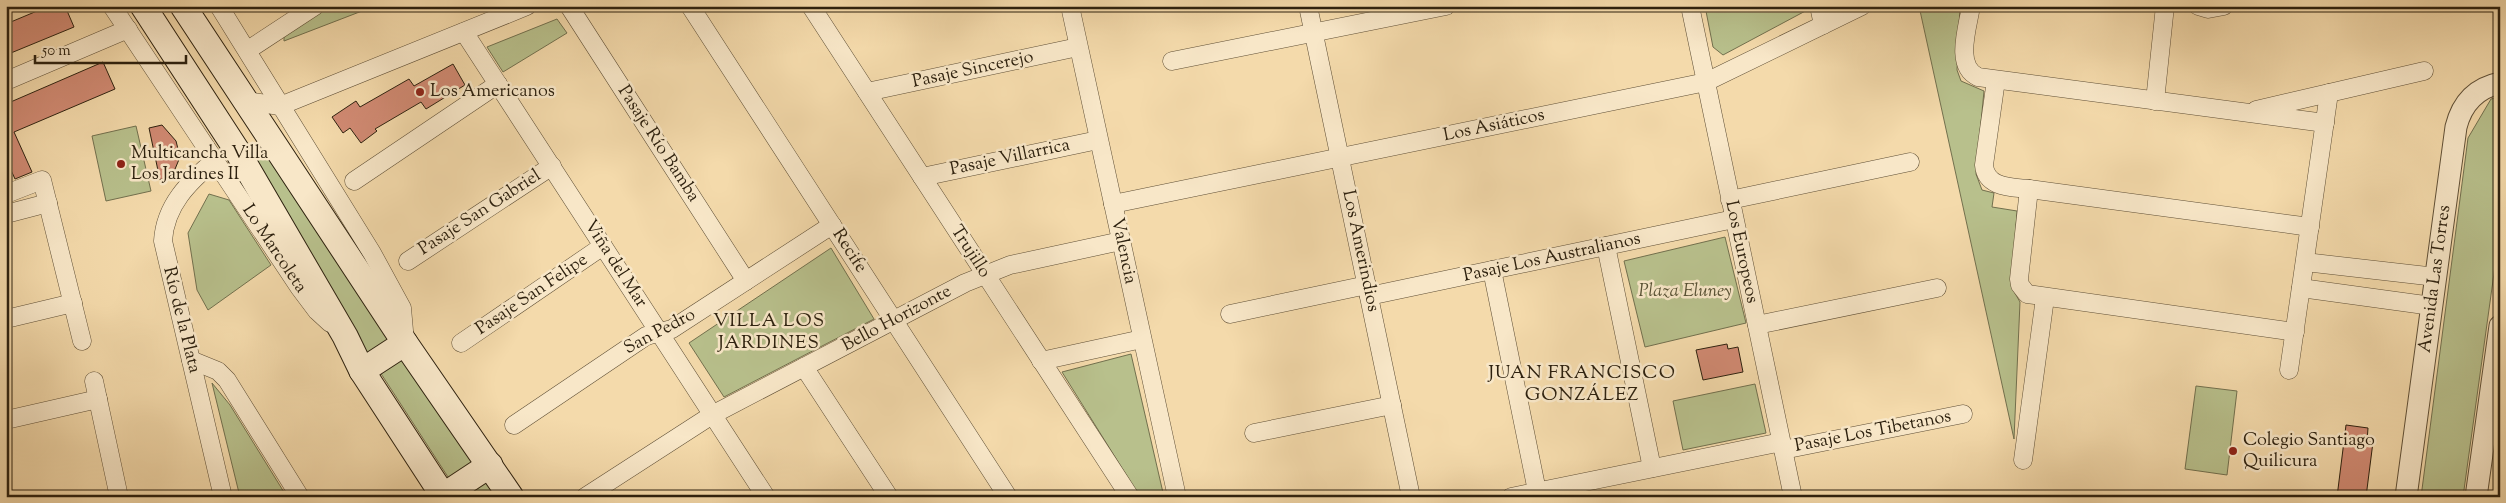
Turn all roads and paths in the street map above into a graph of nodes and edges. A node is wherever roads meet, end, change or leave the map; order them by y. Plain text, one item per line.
1 (112, 6) edge
2 (143, 6) edge
3 (183, 6) edge
4 (219, 6) edge
5 (316, 6) edge
6 (527, 6) edge
7 (569, 6) edge
8 (690, 6) edge
9 (811, 6) edge
10 (1070, 6) edge
11 (1308, 6) edge
12 (1690, 6) edge
13 (1819, 6) edge
14 (1862, 6) edge
15 (1971, 6) edge
16 (2165, 6) edge
17 (2198, 6) edge
18 (2224, 6) edge
19 (1442, 7) edge
20 (1823, 25) junction
21 (128, 29) junction
22 (464, 32) junction
23 (1314, 33) junction
24 (1078, 47) junction
25 (248, 50) junction
26 (1172, 61) dead end
27 (2424, 71) dead end
28 (6, 80) edge
29 (1996, 80) junction
30 (1706, 82) junction
31 (2500, 83) edge
32 (498, 84) junction
33 (867, 92) junction
34 (2329, 93) junction
35 (246, 101) junction
36 (2155, 101) junction
37 (280, 106) junction
38 (2243, 112) junction
39 (2325, 123) junction
40 (1098, 140) junction
41 (1340, 157) junction
42 (215, 160) junction
43 (1910, 162) dead end
44 (552, 166) junction
45 (922, 177) junction
46 (354, 181) dead end
47 (2029, 189) junction
48 (6, 194) edge
49 (1730, 200) junction
50 (48, 203) junction
51 (1113, 204) junction
52 (6, 214) edge
53 (1734, 219) junction
54 (832, 225) junction
55 (2310, 227) junction
56 (1121, 241) junction
57 (604, 246) junction
58 (1606, 246) junction
59 (408, 260) dead end
60 (2305, 262) junction
61 (1492, 270) junction
62 (985, 273) junction
63 (2436, 277) junction
64 (746, 281) junction
65 (1937, 288) dead end
66 (2301, 288) junction
67 (1368, 291) junction
68 (2045, 298) junction
69 (73, 303) junction
70 (2432, 306) junction
71 (1230, 314) dead end
72 (6, 319) edge
73 (894, 320) junction
74 (1757, 325) junction
75 (2500, 326) edge
76 (659, 332) junction
77 (2295, 332) junction
78 (345, 336) junction
79 (1142, 339) junction
80 (82, 341) dead end
81 (405, 343) junction
82 (461, 343) dead end
83 (191, 360) junction
84 (1041, 360) junction
85 (804, 367) junction
86 (2289, 370) dead end
87 (362, 371) junction
88 (94, 381) dead end
89 (98, 400) junction
90 (1392, 405) junction
91 (1964, 414) dead end
92 (712, 415) junction
93 (6, 420) edge
94 (514, 425) dead end
95 (1254, 434) dead end
96 (1782, 446) junction
97 (2023, 460) dead end
98 (490, 465) junction
99 (1652, 468) junction
100 (1537, 491) junction
101 (114, 496) edge
102 (444, 496) edge
103 (223, 497) edge
104 (300, 497) edge
105 (510, 497) edge
106 (585, 497) edge
107 (766, 497) edge
108 (889, 497) edge
109 (1008, 497) edge
110 (1130, 497) edge
111 (1176, 497) edge
112 (1411, 497) edge
113 (1510, 497) edge
114 (1793, 497) edge
115 (2406, 497) edge
116 (2476, 497) edge

1 - 21 street, Lo Marcoleta
2 - 78 main road, Lo Marcoleta
3 - 35 main road
4 - 25 street
5 - 25 street
6 - 22 street
7 - 64 street, Pasaje Río Bamba
8 - 54 street, Recife
9 - 33 street, Trujillo
10 - 24 street, Valencia
11 - 23 street, Los Amerindios
12 - 30 street, Los Europeos
13 - 20 street
14 - 20 street, Los Asiáticos
15 - 29 street
16 - 36 street
17 - 18 street
19 - 23 street
20 - 30 street, Los Asiáticos
21 - 28 street
21 - 42 street, Lo Marcoleta
22 - 32 street, Viña del Mar
22 - 37 street
23 - 26 street
23 - 41 street, Los Amerindios
24 - 33 street, Pasaje Sincerejo
24 - 40 street, Valencia
25 - 37 street
27 - 34 street
29 - 36 street
29 - 47 street
30 - 41 street, Los Asiáticos
30 - 49 street, Los Europeos
31 - 63 street, Avenida Las Torres
32 - 44 street, Viña del Mar
32 - 46 street
33 - 45 street, Trujillo
34 - 38 street
34 - 39 street
35 - 37 street
35 - 81 main road
36 - 38 street
37 - 81 street
38 - 39 street
39 - 55 street
40 - 45 street, Pasaje Villarrica
40 - 51 street, Valencia
41 - 51 street, Los Asiáticos
41 - 67 street, Los Amerindios
42 - 78 street, Lo Marcoleta
42 - 83 street, Río de la Plata
43 - 49 street
44 - 57 street, Viña del Mar
44 - 59 street, Pasaje San Gabriel
45 - 62 street, Trujillo
47 - 55 street
47 - 68 street
48 - 50 street
49 - 53 street, Los Europeos
50 - 52 street
50 - 69 street
51 - 56 street, Valencia
53 - 58 street, Pasaje Los Australianos
53 - 74 street, Los Europeos
54 - 64 street, San Pedro
54 - 73 street, Recife
55 - 60 street
56 - 62 street, Bello Horizonte
56 - 79 street, Valencia
57 - 76 street, Viña del Mar
57 - 82 street, Pasaje San Felipe
58 - 61 street, Pasaje Los Australianos
58 - 99 street
60 - 63 street
60 - 66 street
61 - 67 street, Pasaje Los Australianos
61 - 100 street
62 - 73 street, Bello Horizonte
62 - 84 street, Trujillo
63 - 70 street, Avenida Las Torres
64 - 76 street, San Pedro
65 - 74 street
66 - 70 street
66 - 77 street
67 - 71 street, Pasaje Los Australianos
67 - 90 street, Los Amerindios
68 - 77 street
68 - 97 street
69 - 72 street
69 - 80 street
70 - 115 street, Avenida Las Torres
73 - 85 street, Bello Horizonte
73 - 109 street, Recife
74 - 96 street, Los Europeos
75 - 116 street
76 - 92 street, Viña del Mar
76 - 94 street, San Pedro
77 - 86 street
78 - 87 main road, Lo Marcoleta
79 - 84 street
79 - 111 street, Valencia
81 - 87 main road
81 - 98 main road
83 - 103 street, Río de la Plata
83 - 104 street
84 - 110 street, Trujillo
85 - 92 street, Bello Horizonte
85 - 108 street
87 - 102 main road, Lo Marcoleta
88 - 89 street
89 - 93 street
89 - 101 street
90 - 95 street
90 - 112 street, Los Amerindios
91 - 96 street, Pasaje Los Tibetanos
92 - 106 street, Bello Horizonte
92 - 107 street, Viña del Mar
96 - 99 street, Pasaje Los Tibetanos
96 - 114 street, Los Europeos
98 - 102 main road
98 - 105 main road
99 - 100 street, Pasaje Los Tibetanos
100 - 113 street, Pasaje Los Tibetanos

